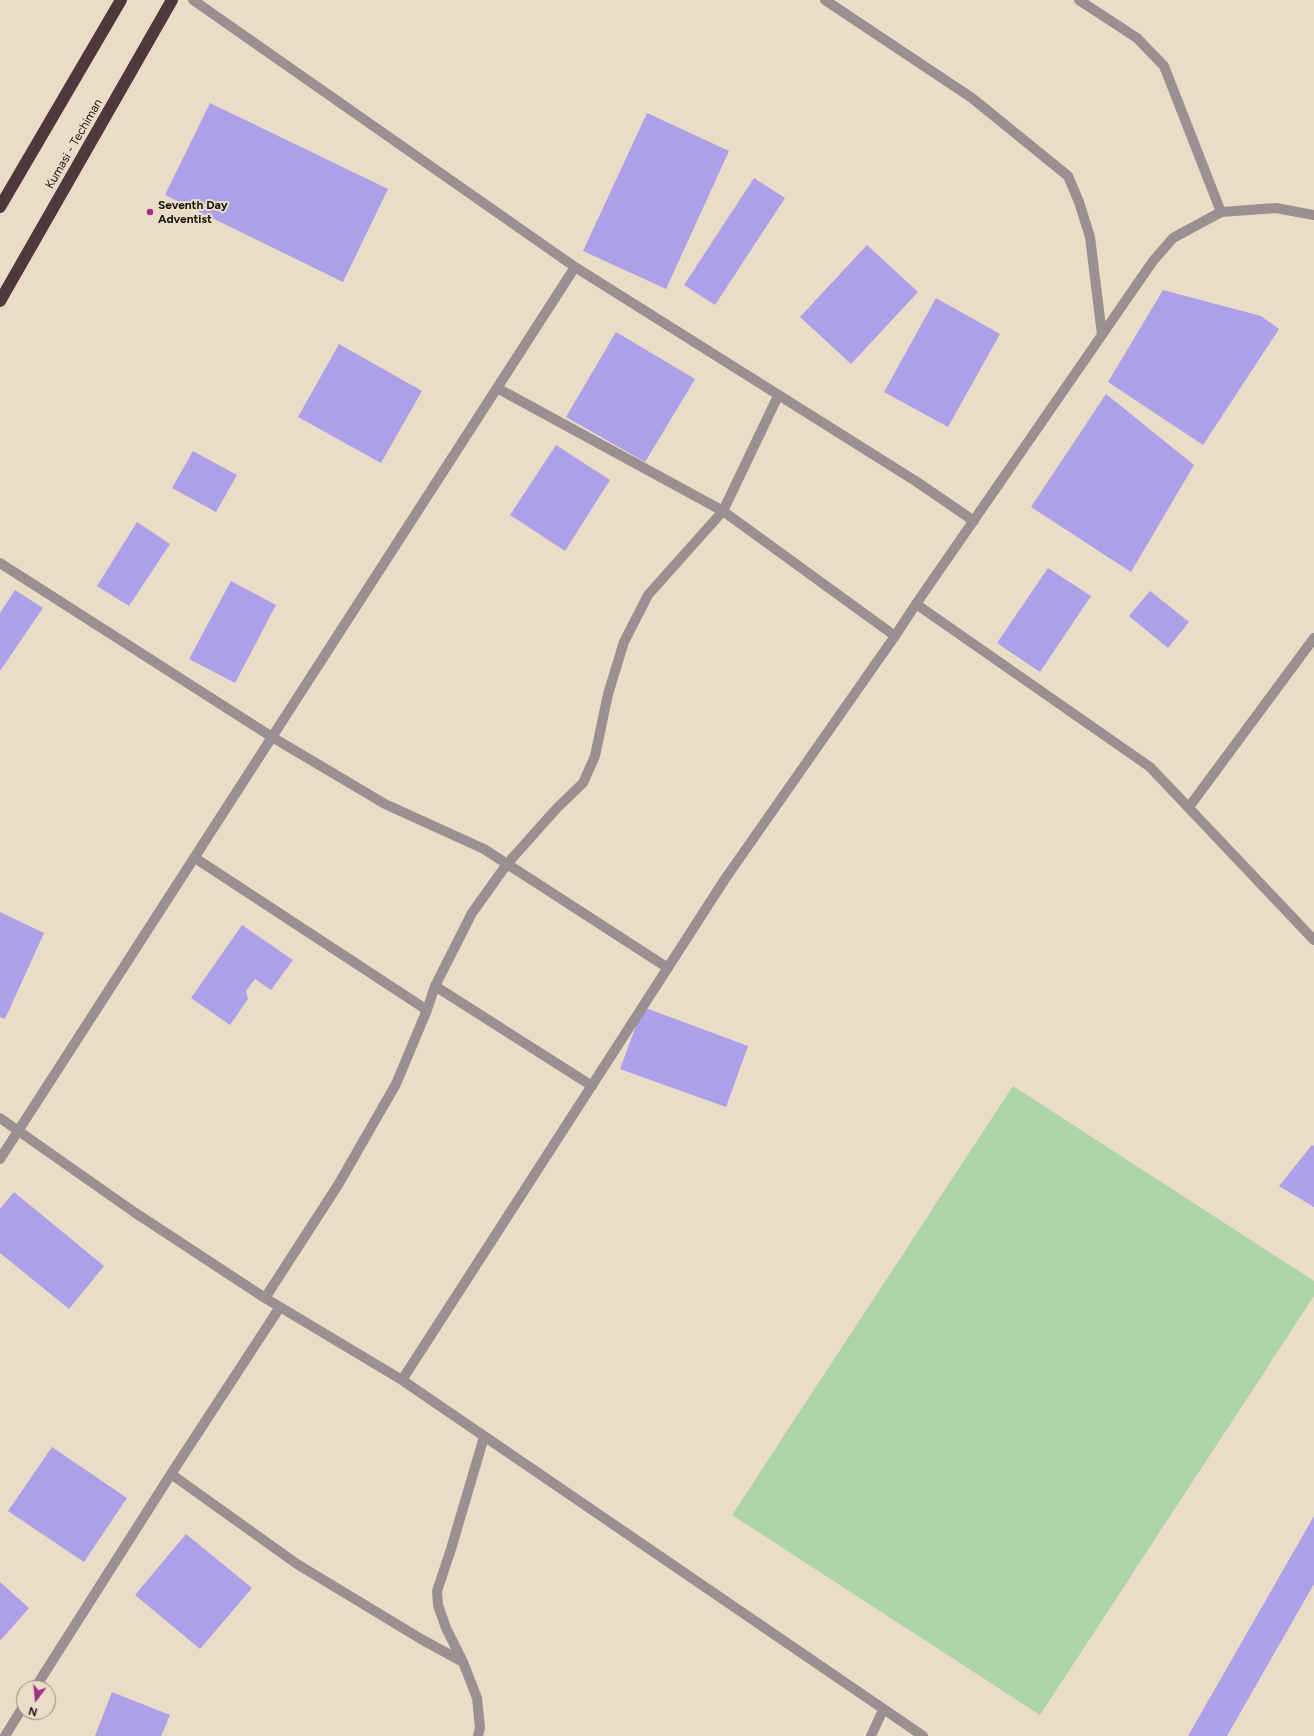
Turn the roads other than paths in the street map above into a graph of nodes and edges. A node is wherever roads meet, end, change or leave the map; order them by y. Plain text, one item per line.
1 (121, 0) edge
2 (172, 0) edge
3 (193, 0) edge
4 (824, 0) edge
5 (1079, 0) edge
6 (0, 207) edge
7 (1221, 212) junction
8 (1314, 215) edge
9 (575, 267) junction
10 (0, 301) edge
11 (1102, 335) junction
12 (497, 388) junction
13 (778, 396) junction
14 (723, 511) junction
15 (974, 521) junction
16 (0, 563) edge
17 (916, 604) junction
18 (895, 636) junction
19 (1314, 638) edge
20 (272, 737) junction
21 (1189, 807) junction
22 (195, 858) junction
23 (507, 864) junction
24 (1314, 940) edge
25 (668, 968) junction
26 (435, 986) junction
27 (427, 1010) junction
28 (592, 1086) junction
29 (0, 1118) edge
30 (19, 1130) junction
31 (0, 1159) edge
32 (265, 1298) junction
33 (280, 1307) junction
34 (402, 1380) junction
35 (484, 1437) junction
36 (171, 1474) junction
37 (463, 1662) junction
38 (40, 1680) edge
39 (882, 1710) junction
40 (16, 1719) edge
41 (5, 1736) edge
42 (478, 1736) edge
43 (871, 1736) edge
44 (924, 1736) edge

1 - 6 highway
2 - 10 highway, Kumasi - Techiman
3 - 9 street
4 - 11 street
5 - 7 street
7 - 8 street
7 - 11 street
9 - 12 street
9 - 13 street
11 - 15 street
12 - 14 street
12 - 20 street
13 - 14 street
13 - 15 street
14 - 18 street
14 - 23 street
15 - 17 street
16 - 20 street
17 - 18 street
17 - 21 street
18 - 25 street
19 - 21 street
20 - 22 street
20 - 23 street
21 - 24 street
22 - 27 street
22 - 30 street
23 - 25 street
23 - 26 street
25 - 28 street
26 - 27 street
26 - 28 street
27 - 32 street
28 - 34 street
29 - 30 street
30 - 31 street
30 - 32 street
32 - 33 street
33 - 34 street
33 - 36 street
34 - 35 street
35 - 37 street
35 - 39 street
36 - 37 street
36 - 38 street
37 - 42 street
39 - 43 street
39 - 44 street
40 - 41 street

